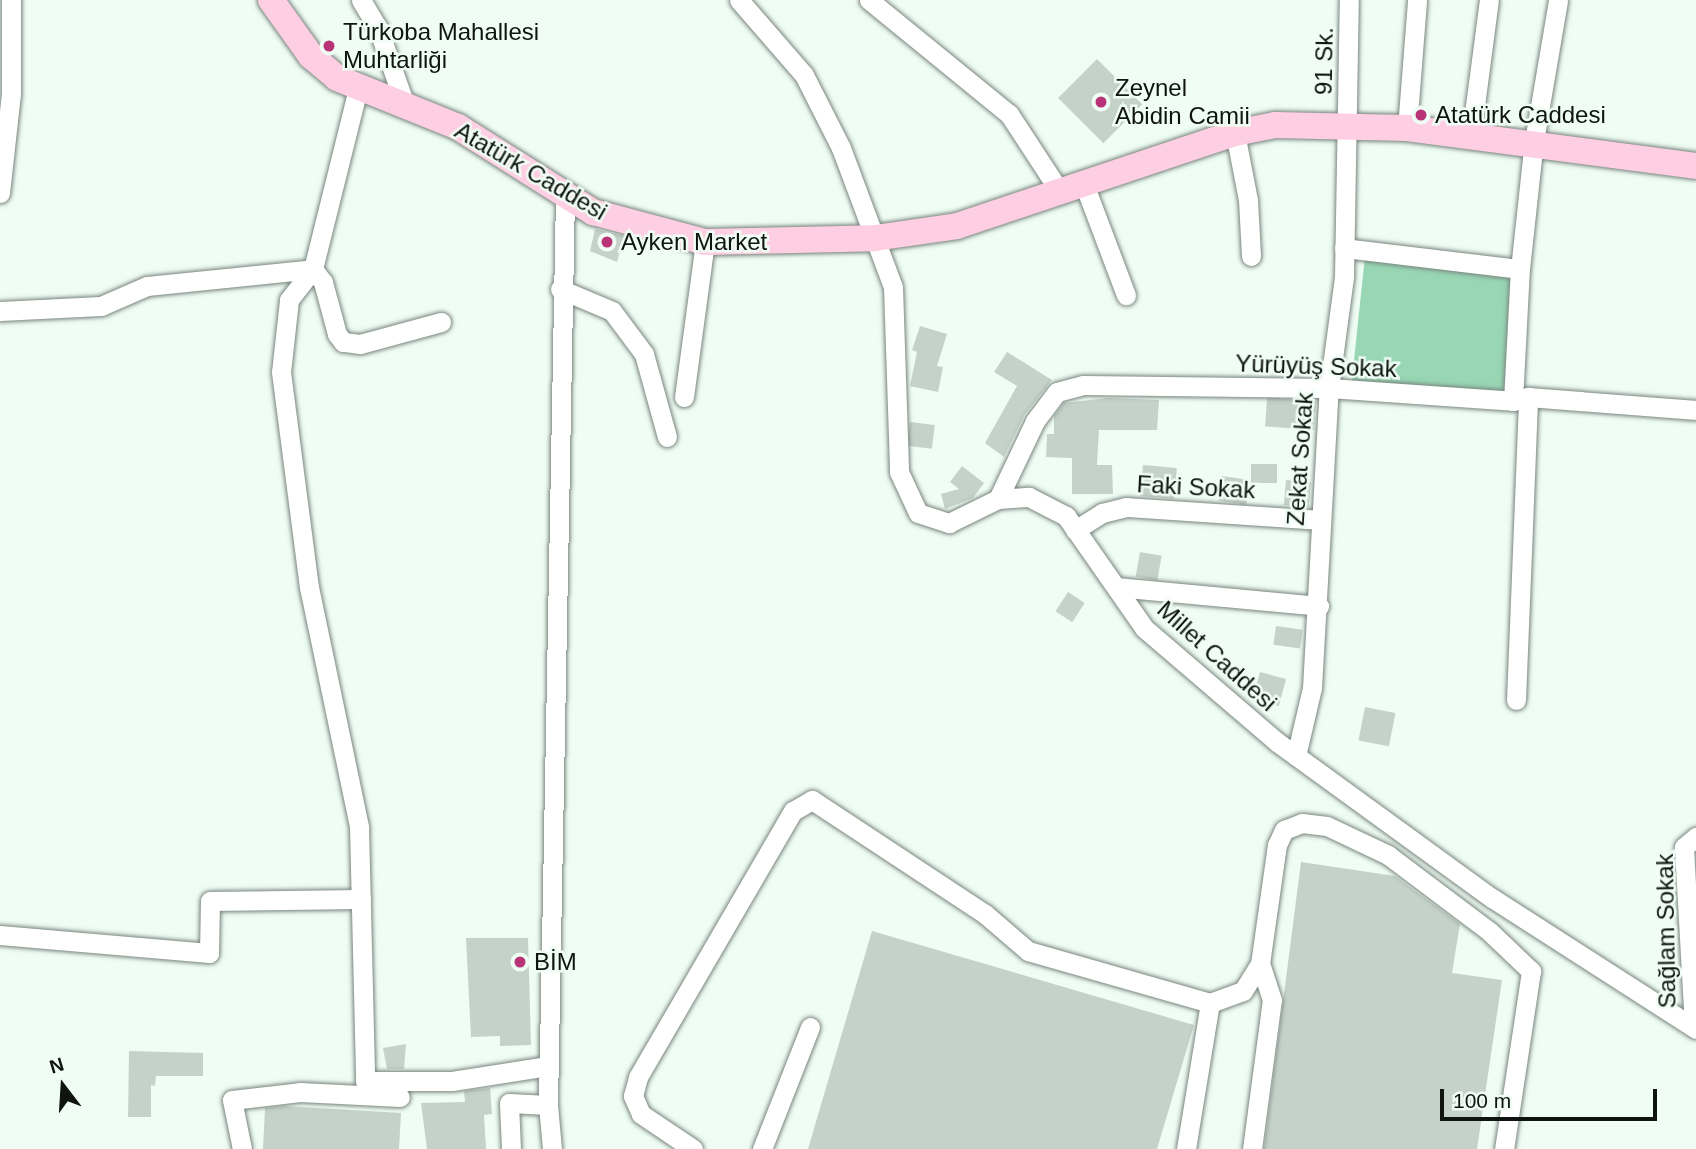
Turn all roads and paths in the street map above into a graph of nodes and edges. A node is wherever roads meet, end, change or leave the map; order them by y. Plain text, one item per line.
1 (11, 0) edge
2 (271, 0) edge
3 (361, 0) edge
4 (739, 0) edge
5 (869, 0) edge
6 (1349, 0) edge
7 (1417, 0) edge
8 (1489, 0) edge
9 (1558, 0) edge
10 (358, 88) junction
11 (407, 108) junction
12 (1347, 123) junction
13 (1407, 128) junction
14 (1235, 133) junction
15 (1471, 136) junction
16 (1534, 141) junction
17 (1696, 166) edge
18 (1072, 188) junction
19 (0, 193) edge
20 (565, 194) junction
21 (875, 238) junction
22 (705, 242) junction
23 (1344, 248) junction
24 (1251, 257) dead end
25 (1520, 269) junction
26 (313, 270) junction
27 (560, 289) junction
28 (1126, 295) dead end
29 (0, 311) edge
30 (441, 322) dead end
31 (1329, 388) junction
32 (684, 397) dead end
33 (1521, 399) junction
34 (1696, 410) edge
35 (667, 437) dead end
36 (998, 499) junction
37 (1320, 520) junction
38 (1075, 530) junction
39 (1115, 587) junction
40 (1318, 606) junction
41 (1516, 700) dead end
42 (1296, 756) junction
43 (1696, 837) edge
44 (361, 899) junction
45 (0, 935) edge
46 (1260, 964) junction
47 (1210, 1003) junction
48 (810, 1027) dead end
49 (1695, 1028) edge
50 (548, 1066) junction
51 (400, 1097) dead end
52 (548, 1105) junction
53 (242, 1149) edge
54 (511, 1149) edge
55 (552, 1149) edge
56 (693, 1149) edge
57 (762, 1149) edge
58 (1186, 1149) edge
59 (1252, 1149) edge
60 (1504, 1149) edge

1 - 19 street
2 - 10 main road, Atatürk Caddesi
3 - 11 street
4 - 21 street, Millet Caddesi
5 - 18 street
6 - 12 street, 91 Sk.
7 - 13 street
8 - 15 street
9 - 16 street
10 - 11 main road, Atatürk Caddesi
10 - 26 street
11 - 20 main road, Atatürk Caddesi
12 - 13 main road, Atatürk Caddesi
12 - 14 main road, Atatürk Caddesi
12 - 23 street, Zekat Sokak
13 - 15 main road, Atatürk Caddesi
14 - 18 main road, Atatürk Caddesi
14 - 24 street
15 - 16 main road, Atatürk Caddesi
16 - 17 main road, Atatürk Caddesi
16 - 25 street
18 - 21 main road, Atatürk Caddesi
18 - 28 street
20 - 22 main road, Atatürk Caddesi
20 - 27 street
21 - 22 main road, Atatürk Caddesi
21 - 36 street, Millet Caddesi
22 - 32 street
23 - 25 street
23 - 31 street, Zekat Sokak
25 - 33 street
26 - 29 street
26 - 30 street
26 - 44 street
27 - 35 street
27 - 50 street
31 - 33 street, Yürüyüş Sokak
31 - 36 street, Yürüyüş Sokak
31 - 37 street, Zekat Sokak
33 - 34 street, Yürüyüş Sokak
33 - 41 street
36 - 38 street, Millet Caddesi
37 - 38 street, Faki Sokak
37 - 40 street, Zekat Sokak
38 - 39 street, Millet Caddesi
39 - 40 street
39 - 42 street, Millet Caddesi
40 - 42 street, Zekat Sokak
42 - 49 street, Millet Caddesi
43 - 49 street, Sağlam Sokak
44 - 45 street
44 - 50 street
46 - 47 street
46 - 59 street
46 - 60 street
47 - 56 street
47 - 58 street
48 - 57 street
50 - 52 street
51 - 53 street
52 - 54 street
52 - 55 street

